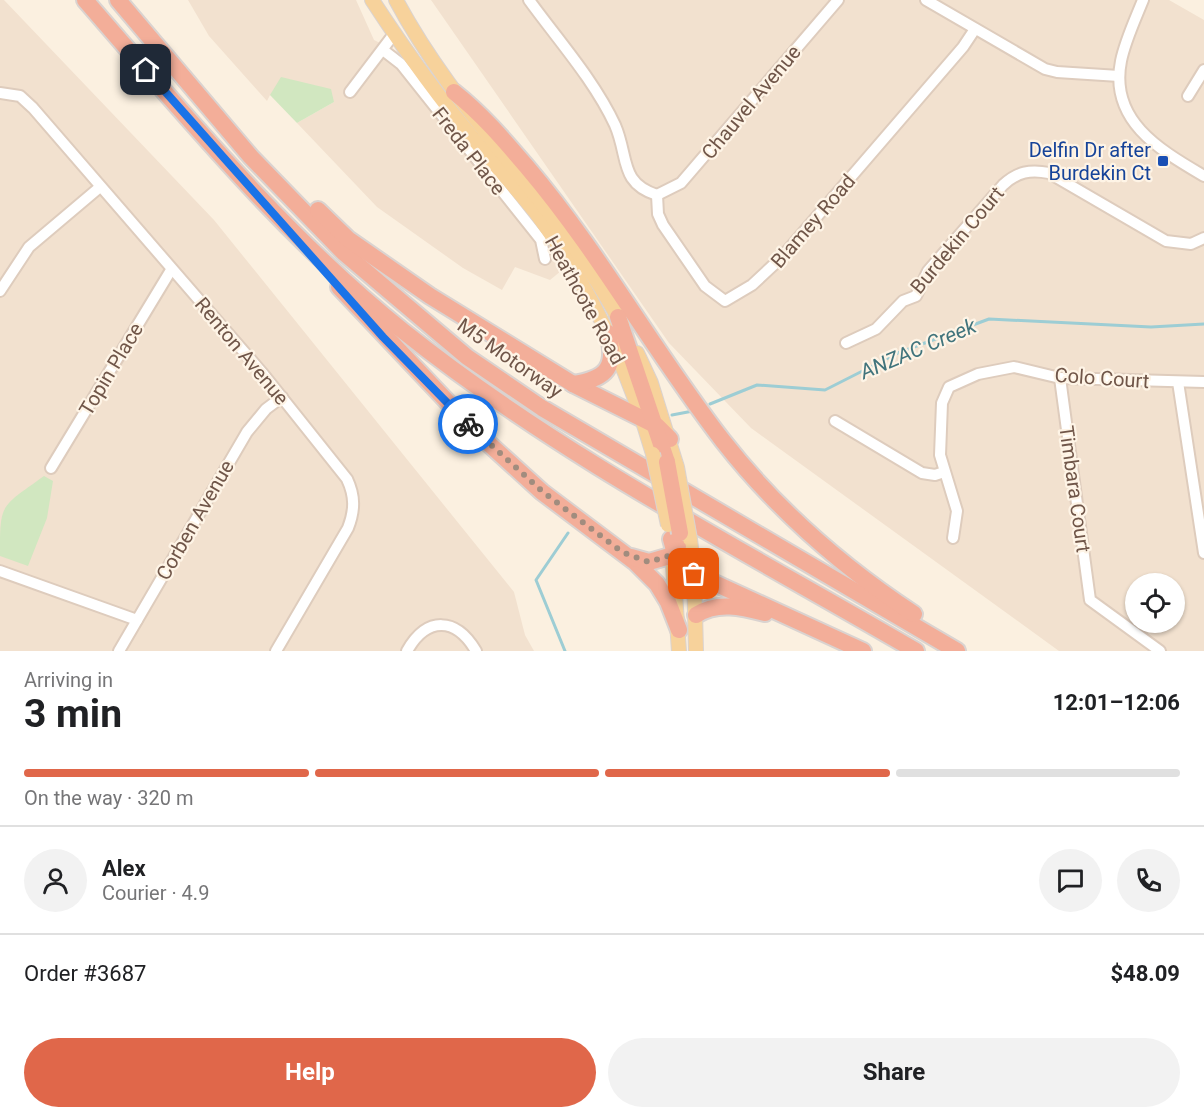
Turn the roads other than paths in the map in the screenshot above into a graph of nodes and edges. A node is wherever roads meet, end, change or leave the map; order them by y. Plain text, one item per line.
1 (85, 0) edge
2 (118, 0) edge
3 (372, 0) edge
4 (396, 0) edge
5 (529, 0) edge
6 (838, 0) edge
7 (926, 0) edge
8 (1143, 0) edge
9 (975, 29) junction
10 (394, 33) junction
11 (155, 46) junction
12 (382, 50) junction
13 (1204, 70) edge
14 (1119, 76) junction
15 (1201, 83) edge
16 (350, 92) dead end
17 (454, 92) junction
18 (0, 93) edge
19 (1188, 96) dead end
20 (1204, 176) edge
21 (246, 183) junction
22 (100, 187) junction
23 (657, 195) junction
24 (1204, 238) edge
25 (545, 259) dead end
26 (171, 270) junction
27 (0, 291) edge
28 (618, 317) junction
29 (608, 333) junction
30 (846, 344) dead end
31 (1060, 378) junction
32 (1178, 382) junction
33 (1204, 382) edge
34 (573, 384) junction
35 (282, 397) junction
36 (835, 421) dead end
37 (648, 422) junction
38 (670, 439) junction
39 (665, 461) junction
40 (51, 468) dead end
41 (944, 472) junction
42 (953, 538) dead end
43 (676, 541) junction
44 (622, 552) junction
45 (1204, 553) edge
46 (0, 571) edge
47 (694, 574) junction
48 (696, 615) junction
49 (137, 620) junction
50 (798, 622) junction
51 (678, 630) junction
52 (119, 651) edge
53 (276, 651) edge
54 (407, 651) edge
55 (476, 651) edge
56 (680, 651) edge
57 (696, 651) edge
58 (863, 651) edge
59 (916, 651) edge
60 (957, 651) edge
61 (971, 651) edge
62 (1160, 651) edge

1 - 21 highway, M5 Motorway
2 - 11 highway, M5 Motorway
3 - 10 main road, Heathcote Road
4 - 17 main road, Heathcote Road
5 - 23 street
6 - 23 street, Chauvel Avenue
7 - 9 street
8 - 14 street
9 - 14 street
9 - 23 street, Blamey Road
10 - 12 street
10 - 29 main road, Heathcote Road
11 - 34 highway
11 - 60 highway, M5 Motorway
12 - 16 street
12 - 25 street, Freda Place
13 - 15 street
14 - 20 street
15 - 19 street
17 - 28 main road, Heathcote Road
17 - 61 highway
18 - 22 street, Renton Avenue
21 - 44 highway
21 - 59 highway, M5 Motorway
22 - 26 street, Renton Avenue
22 - 27 street
24 - 30 street, Burdekin Court
26 - 35 street, Renton Avenue
26 - 40 street, Topin Place
28 - 37 highway
28 - 38 main road, Heathcote Road
29 - 34 highway
29 - 37 main road, Heathcote Road
31 - 32 street, Colo Court
31 - 41 street, Colo Court
31 - 62 street, Timbara Court
32 - 33 street, Colo Court
32 - 45 street
34 - 37 highway
35 - 49 street, Corben Avenue
35 - 53 street, Renton Avenue
36 - 41 street
37 - 38 highway
37 - 39 highway
38 - 39 main road, Heathcote Road
39 - 43 highway, bridge
41 - 42 street, Colo Court
43 - 44 highway
43 - 47 highway
43 - 51 main road
44 - 51 highway
46 - 49 street
47 - 48 main road
47 - 50 highway
48 - 50 highway
48 - 57 main road
49 - 52 street, Corben Avenue
50 - 58 highway
51 - 56 main road
54 - 55 street

